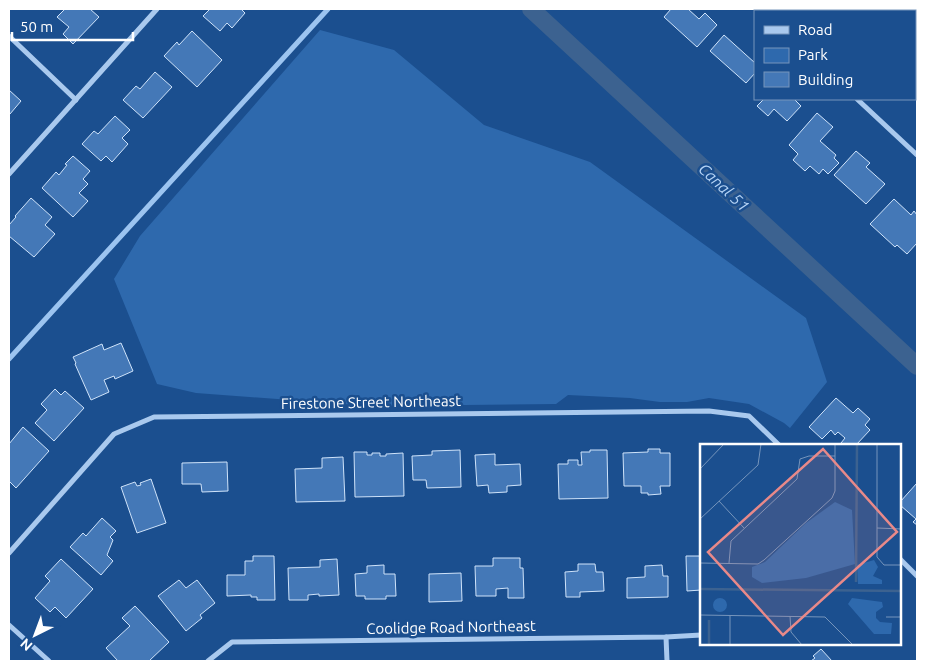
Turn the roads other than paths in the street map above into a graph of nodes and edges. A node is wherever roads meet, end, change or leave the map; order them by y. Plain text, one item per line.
1 (157, 9) edge
2 (9, 36) edge
3 (76, 100) junction
4 (858, 100) edge
5 (917, 155) edge
6 (9, 174) edge
7 (778, 444) edge
8 (9, 553) edge
9 (901, 560) edge
10 (917, 576) edge
11 (9, 625) edge
12 (700, 634) edge
13 (666, 637) junction
14 (49, 661) edge
15 (208, 661) edge
16 (666, 661) edge

1 - 3 street
2 - 3 street
3 - 6 street
4 - 5 street
7 - 8 street, Firestone Street Northeast
9 - 10 street
11 - 14 street
12 - 13 street, Coolidge Road Northeast
13 - 15 street, Coolidge Road Northeast
13 - 16 street

